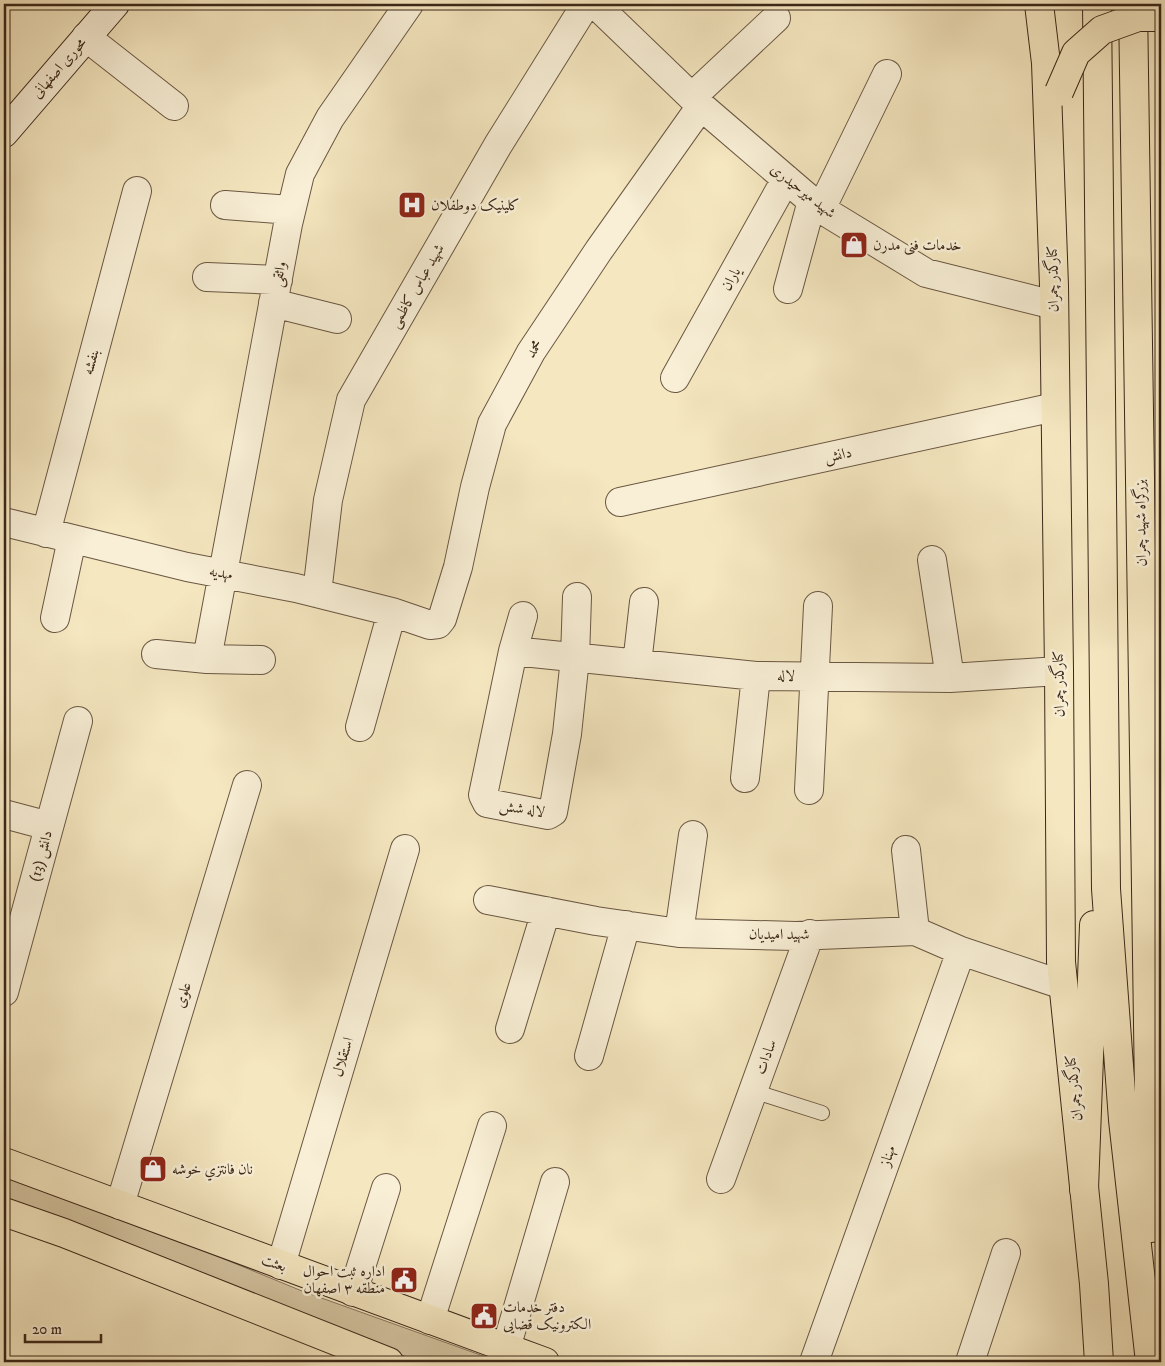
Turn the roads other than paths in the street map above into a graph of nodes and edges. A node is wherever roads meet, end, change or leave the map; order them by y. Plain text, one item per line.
1 (115, 4) edge
2 (409, 4) edge
3 (586, 4) edge
4 (595, 4) edge
5 (1039, 4) edge
6 (1097, 4) edge
7 (1133, 4) edge
8 (1161, 16) edge
9 (776, 18) dead end
10 (86, 37) junction
11 (887, 74) dead end
12 (696, 102) junction
13 (174, 106) dead end
14 (4, 133) edge
15 (1050, 165) junction
16 (786, 179) junction
17 (136, 191) dead end
18 (225, 205) dead end
19 (816, 205) junction
20 (291, 210) junction
21 (207, 277) dead end
22 (788, 289) dead end
23 (275, 292) junction
24 (1054, 305) junction
25 (337, 318) dead end
26 (675, 378) dead end
27 (1055, 407) junction
28 (620, 502) dead end
29 (4, 522) edge
30 (59, 536) junction
31 (932, 560) dead end
32 (223, 574) junction
33 (317, 593) junction
34 (577, 597) dead end
35 (644, 602) dead end
36 (818, 606) dead end
37 (392, 612) junction
38 (522, 616) dead end
39 (55, 618) dead end
40 (438, 624) joint
41 (513, 652) junction
42 (156, 654) dead end
43 (574, 658) junction
44 (207, 659) junction
45 (1103, 659) junction
46 (261, 660) dead end
47 (637, 664) junction
48 (1059, 671) junction
49 (756, 676) junction
50 (815, 676) junction
51 (950, 678) junction
52 (78, 721) dead end
53 (360, 727) dead end
54 (745, 778) dead end
55 (247, 785) dead end
56 (809, 790) dead end
57 (4, 814) edge
58 (49, 826) junction
59 (693, 835) dead end
60 (405, 849) dead end
61 (906, 850) dead end
62 (488, 900) dead end
63 (546, 911) junction
64 (626, 925) junction
65 (915, 931) junction
66 (679, 932) junction
67 (810, 934) junction
68 (961, 951) junction
69 (1063, 985) junction
70 (5, 986) edge
71 (510, 1030) dead end
72 (590, 1056) dead end
73 (753, 1091) junction
74 (822, 1113) dead end
75 (492, 1126) dead end
76 (4, 1162) edge
77 (721, 1179) dead end
78 (556, 1182) dead end
79 (386, 1188) dead end
80 (1084, 1189) junction
81 (120, 1206) junction
82 (4, 1212) edge
83 (1006, 1253) dead end
84 (281, 1265) junction
85 (353, 1292) junction
86 (430, 1320) junction
87 (506, 1348) junction
88 (388, 1362) edge
89 (545, 1362) edge
90 (814, 1362) edge
91 (970, 1362) edge
92 (1099, 1362) edge
93 (1150, 1362) edge

1 - 10 street, محوری اصفهانی
2 - 20 street, واثقی
3 - 33 street, شهید عباس کاظمی
4 - 12 street, شهید میرحیدری
5 - 15 main road, کنارگذر چمران
6 - 45 main road
7 - 93 main road, بزرگراه شهید چمران
8 - 15 main road, bridge
9 - 12 street, محمد
10 - 13 street
10 - 14 street, محوری اصفهانی
11 - 19 street
12 - 16 street, شهید میرحیدری
12 - 40 street, محمد
15 - 24 main road, کنارگذر چمران
16 - 19 street, شهید میرحیدری
16 - 26 street, یاران
17 - 30 street, بنفشه
18 - 20 street
19 - 22 street
19 - 24 street, شهید میرحیدری
20 - 23 street, واثقی
21 - 23 street
23 - 25 street
23 - 32 street, واثقی
24 - 27 main road, کنارگذر چمران
27 - 28 street, دانش
27 - 48 main road, کنارگذر چمران
29 - 30 street, مهدیه
30 - 32 street, مهدیه
30 - 39 street, بنفشه
31 - 51 street
32 - 33 street, مهدیه
32 - 44 street, واثقی
33 - 37 street, مهدیه
34 - 43 street
35 - 47 street
36 - 50 street
37 - 40 street, مهدیه
37 - 53 street
38 - 41 street
41 - 43 street, لاله
41 - 43 street, لاله شش
42 - 44 street
43 - 47 street, لاله
44 - 46 street
45 - 80 main road
45 - 93 main road
47 - 49 street, لاله
48 - 51 street, لاله
48 - 69 main road, کنارگذر چمران
49 - 50 street, لاله
49 - 54 street
50 - 51 street, لاله
50 - 56 street
52 - 58 street, دانش (13)
55 - 81 street, علوی
57 - 58 street
58 - 70 street, دانش (13)
59 - 66 street
60 - 84 street, استقلال
61 - 65 street
62 - 63 street, شهید امیدیان
63 - 64 street, شهید امیدیان
63 - 71 street
64 - 66 street, شهید امیدیان
64 - 72 street
65 - 67 street, شهید امیدیان
65 - 68 street, شهید امیدیان
66 - 67 street, شهید امیدیان
67 - 73 street, سادات
68 - 69 street, شهید امیدیان
68 - 90 street, مهناز
69 - 80 main road, کنارگذر چمران
73 - 74 lane
73 - 77 street, سادات
75 - 86 street
76 - 81 main road, بعثت
78 - 87 street
79 - 85 street
80 - 92 main road, کنارگذر چمران
81 - 84 main road, بعثت
82 - 88 main road
83 - 91 street
84 - 85 main road, بعثت
85 - 86 main road, بعثت
86 - 87 main road, بعثت
87 - 89 main road, بعثت

